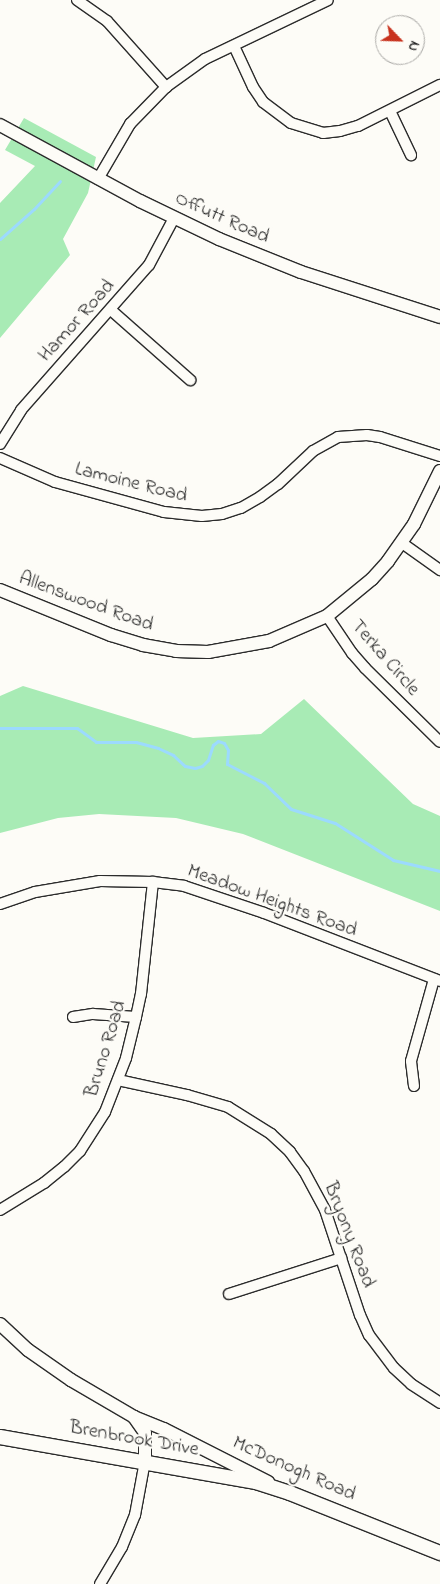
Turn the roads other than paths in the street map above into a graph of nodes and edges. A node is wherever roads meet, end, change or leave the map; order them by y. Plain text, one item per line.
1 (77, 0) edge
2 (328, 0) edge
3 (234, 46) junction
4 (440, 85) edge
5 (166, 87) junction
6 (390, 111) junction
7 (0, 125) edge
8 (411, 155) dead end
9 (98, 179) junction
10 (174, 218) junction
11 (111, 310) junction
12 (440, 317) edge
13 (190, 380) dead end
14 (0, 444) edge
15 (440, 456) edge
16 (0, 458) edge
17 (440, 471) edge
18 (402, 544) junction
19 (440, 570) edge
20 (0, 590) edge
21 (327, 616) junction
22 (440, 742) edge
23 (152, 882) junction
24 (0, 904) edge
25 (437, 980) edge
26 (73, 1017) dead end
27 (136, 1017) junction
28 (118, 1080) junction
29 (414, 1086) dead end
30 (0, 1210) edge
31 (341, 1258) junction
32 (229, 1294) dead end
33 (0, 1324) edge
34 (440, 1403) edge
35 (134, 1417) junction
36 (0, 1437) edge
37 (145, 1461) junction
38 (290, 1493) junction
39 (440, 1553) edge
40 (100, 1584) edge

1 - 5 street
2 - 3 street
3 - 5 street
3 - 6 street
4 - 6 street
5 - 9 street
6 - 8 street
7 - 9 street, Offutt Road
9 - 10 street, Offutt Road
10 - 11 street, Hamor Road
10 - 12 street, Offutt Road
11 - 13 street
11 - 14 street, Hamor Road
15 - 16 street, Lamoine Road
17 - 18 street, Allenswood Road
18 - 19 street
18 - 21 street, Allenswood Road
20 - 21 street, Allenswood Road
21 - 22 street, Terka Circle
23 - 24 street, Meadow Heights Road
23 - 25 street, Meadow Heights Road
23 - 27 street, Bruno Road
25 - 29 street
26 - 27 street
27 - 28 street, Bruno Road
28 - 30 street, Bruno Road
28 - 31 street, Bryony Road
31 - 32 street
31 - 34 street, Bryony Road
33 - 35 street, McDonogh Road
35 - 37 street
35 - 38 street, McDonogh Road
36 - 37 main road, Brenbrook Drive
37 - 38 main road, Brenbrook Drive
37 - 40 street
38 - 39 main road, McDonogh Road

